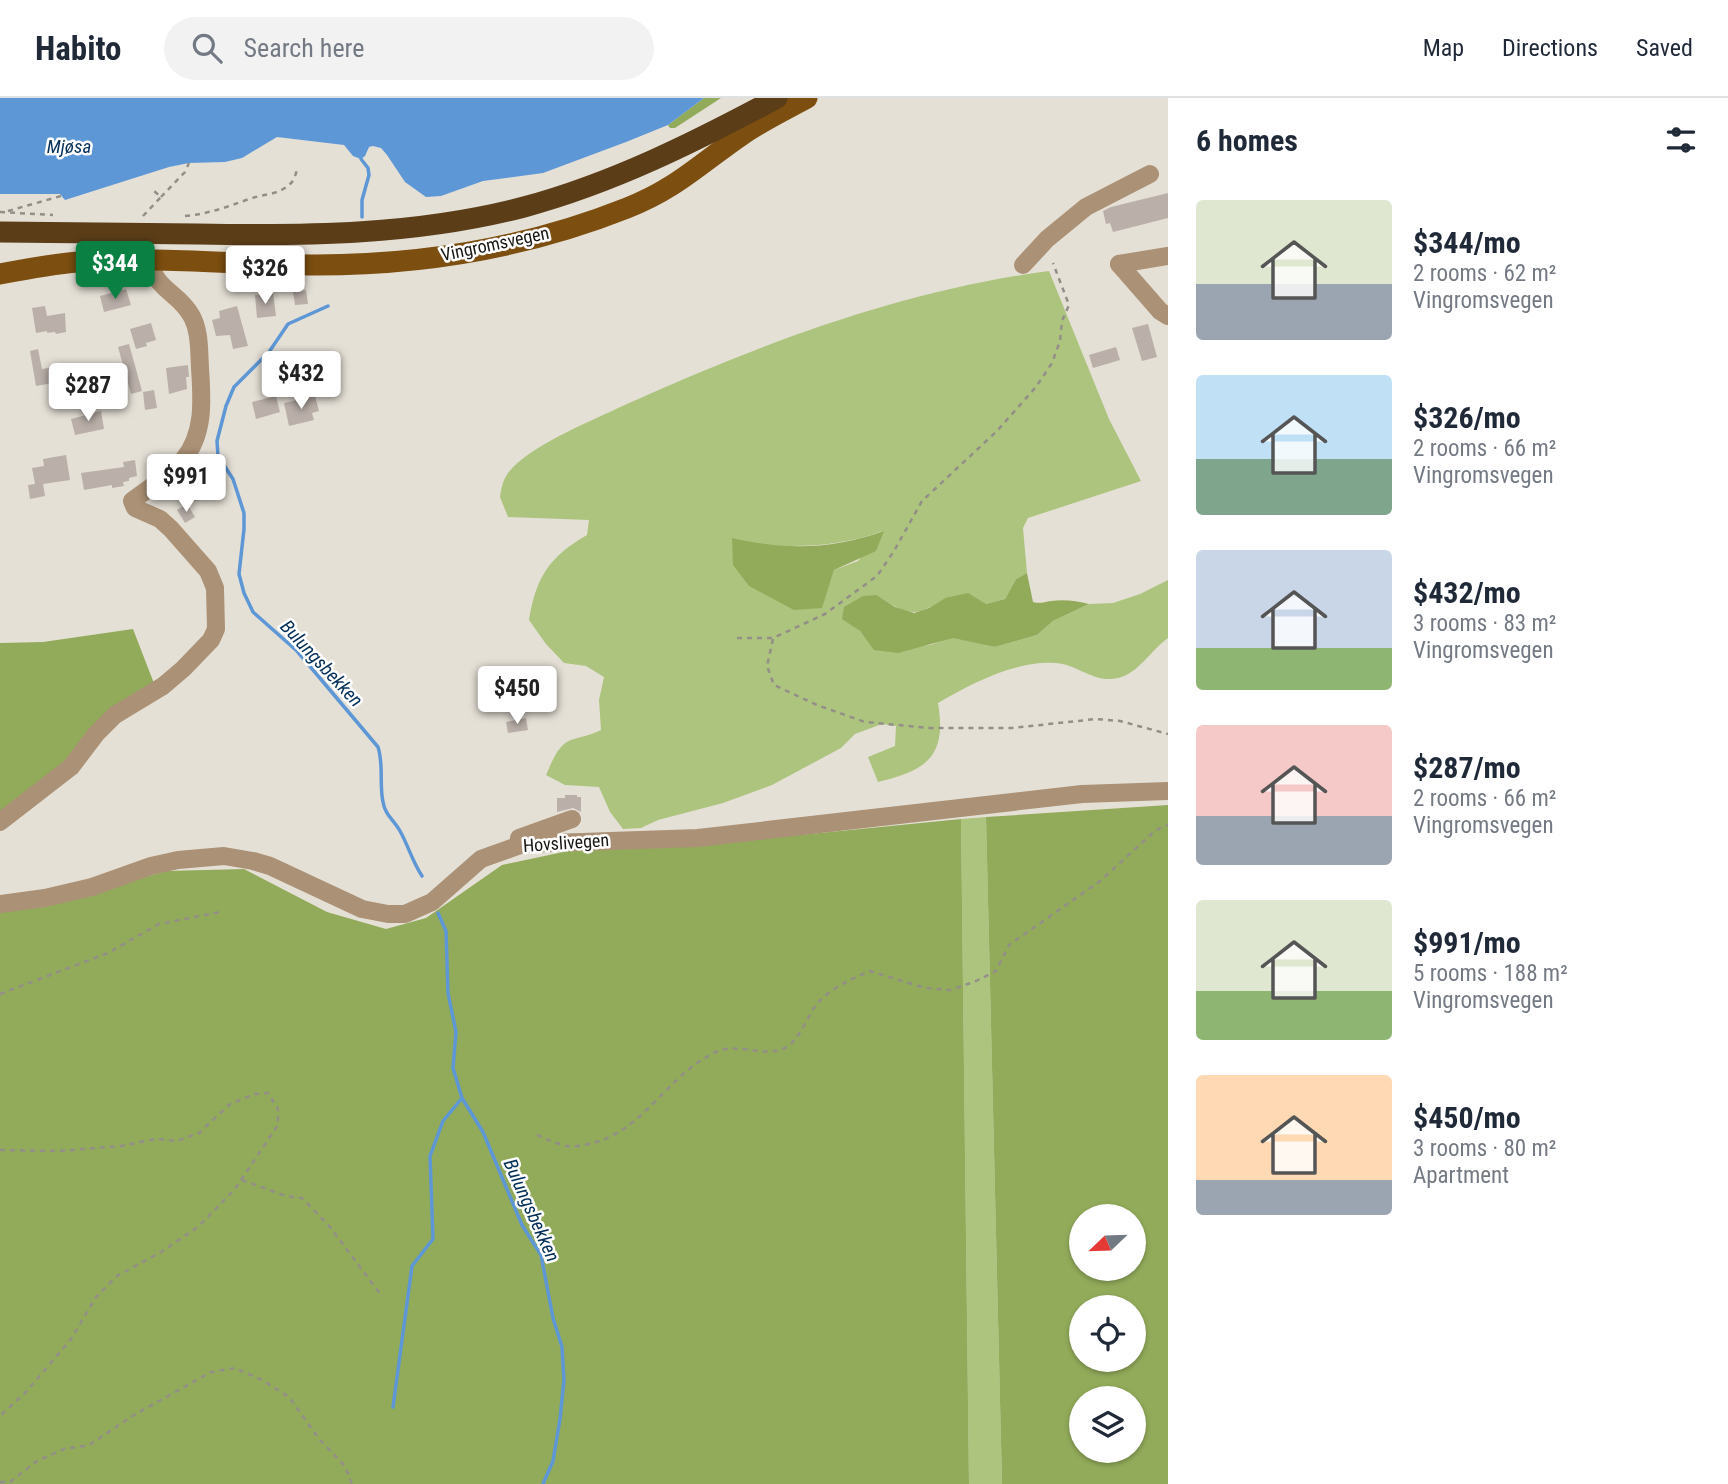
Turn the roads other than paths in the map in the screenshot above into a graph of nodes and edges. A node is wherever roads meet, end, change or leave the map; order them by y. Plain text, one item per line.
1 (777, 98) edge
2 (807, 98) edge
3 (1150, 174) dead end
4 (2, 219) edge
5 (1168, 256) edge
6 (149, 261) junction
7 (1023, 265) dead end
8 (0, 274) edge
9 (1168, 316) edge
10 (1168, 790) edge
11 (572, 819) dead end
12 (0, 821) edge
13 (513, 846) junction
14 (0, 904) edge

1 - 4 highway
2 - 6 main road, Vingromsvegen
3 - 7 street
5 - 9 street
6 - 8 main road, Vingromsvegen
6 - 12 street
10 - 13 street, Hovslivegen
11 - 13 street
13 - 14 street, Hovslivegen

